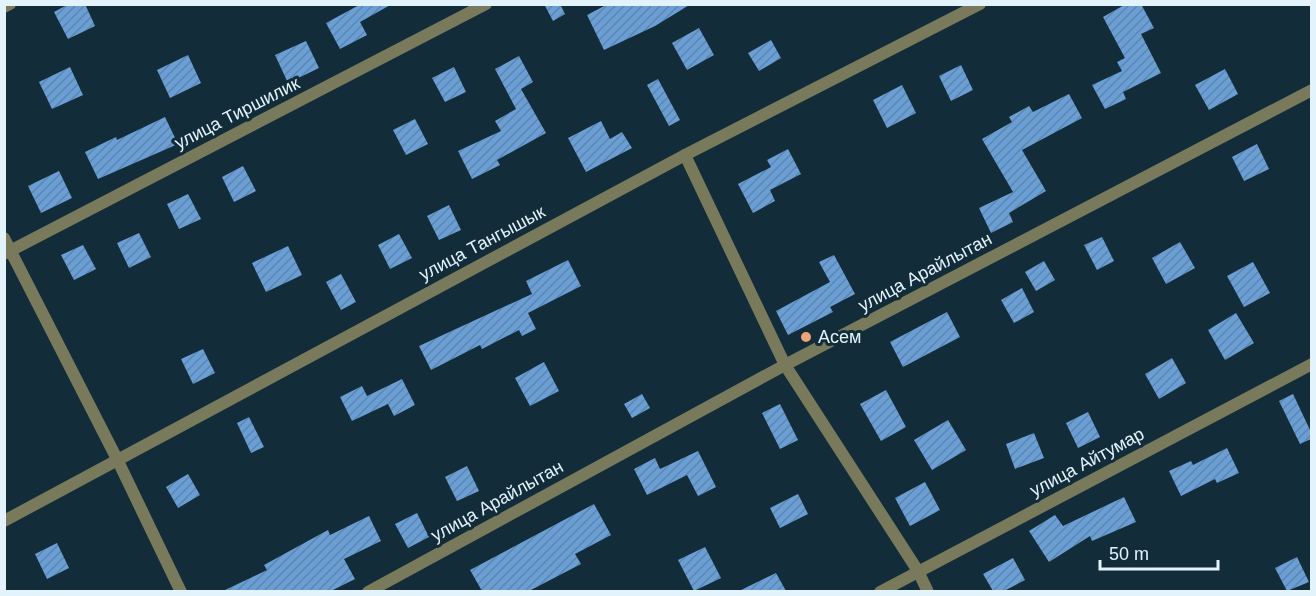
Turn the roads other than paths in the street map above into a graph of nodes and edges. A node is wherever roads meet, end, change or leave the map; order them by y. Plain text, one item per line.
1 (10, 4) edge
2 (486, 4) edge
3 (980, 4) edge
4 (4, 7) edge
5 (1311, 90) edge
6 (685, 155) junction
7 (4, 238) edge
8 (8, 252) edge
9 (1311, 364) edge
10 (785, 365) junction
11 (117, 459) junction
12 (4, 522) edge
13 (918, 572) junction
14 (181, 591) edge
15 (368, 591) edge
16 (880, 591) edge
17 (928, 591) edge

1 - 4 street
2 - 8 street, улица Тиршилик
3 - 6 street, улица Тангышык
5 - 10 street, улица Арайлытан
6 - 10 street
6 - 11 street, улица Тангышык
7 - 8 street
8 - 11 street
9 - 13 street, улица Айтумар
10 - 13 street
10 - 15 street, улица Арайлытан
11 - 12 street, улица Тангышык
11 - 14 street
13 - 16 street, улица Айтумар
13 - 17 street

